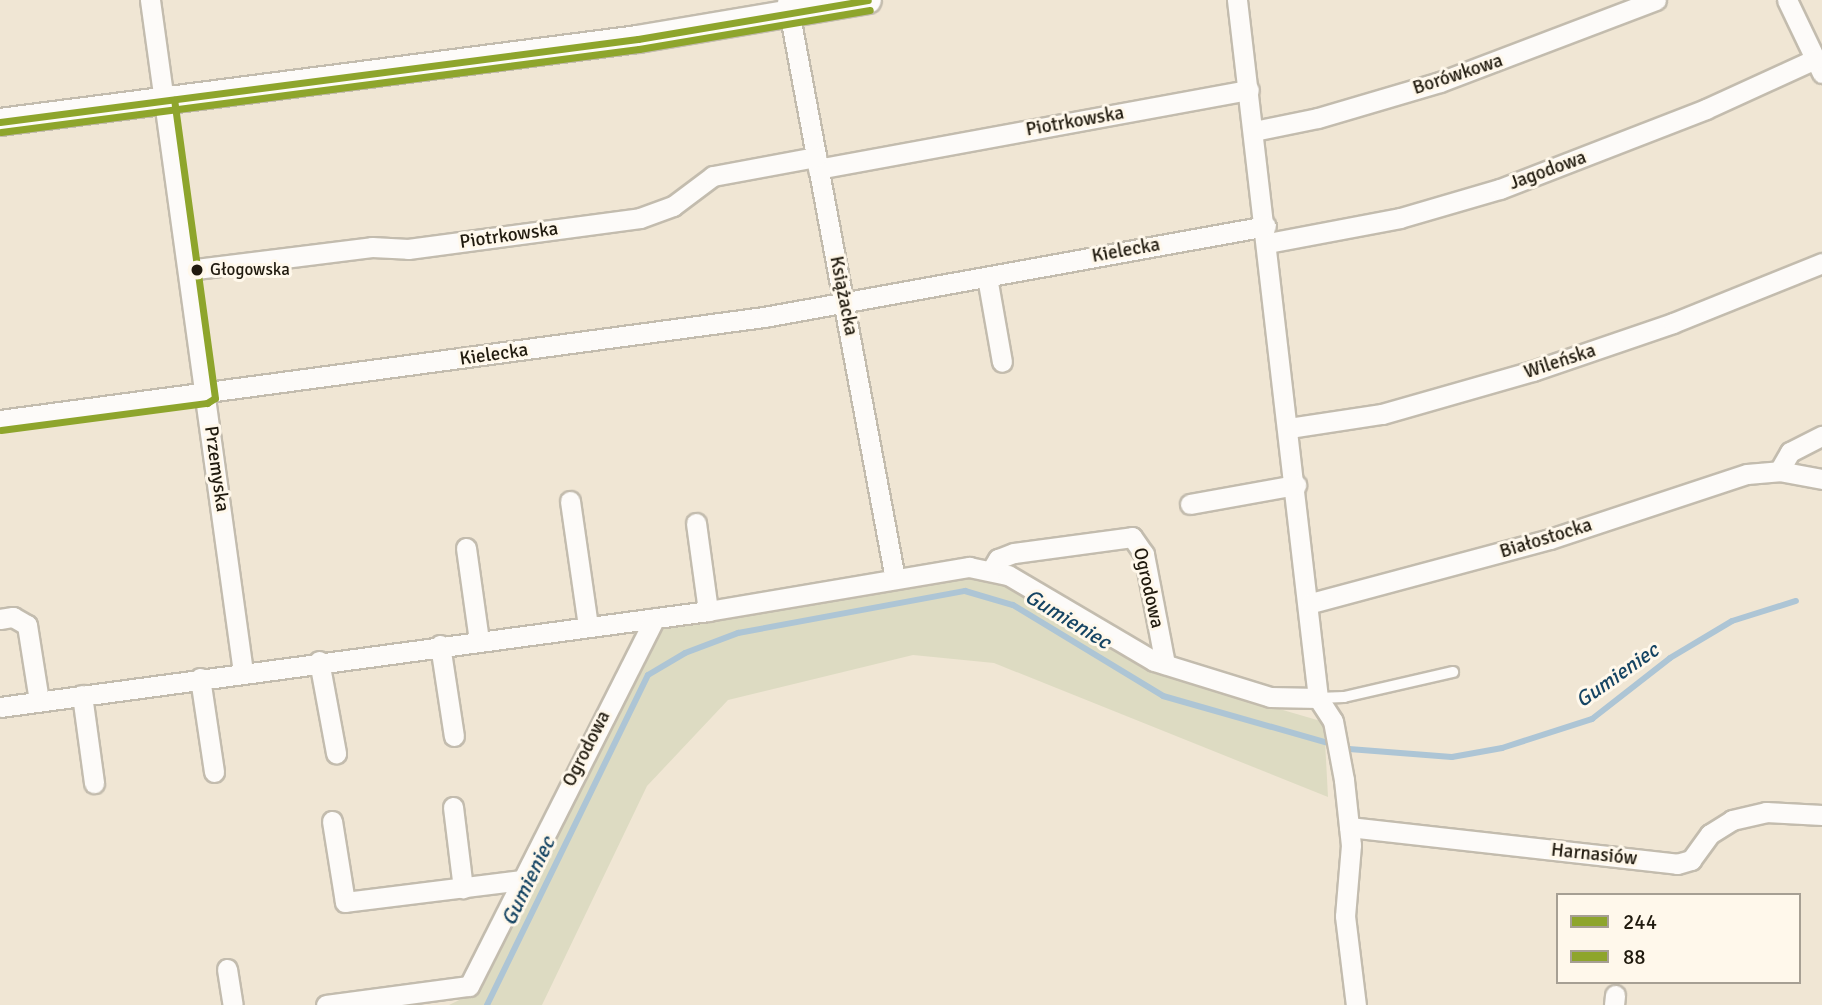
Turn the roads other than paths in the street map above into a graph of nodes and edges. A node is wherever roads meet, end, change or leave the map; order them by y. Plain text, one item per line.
1 (150, 0) edge
2 (868, 0) edge
3 (1237, 0) edge
4 (1656, 0) edge
5 (1787, 0) edge
6 (788, 7) edge
7 (1818, 66) edge
8 (1249, 90) junction
9 (164, 100) junction
10 (0, 122) edge
11 (1254, 131) junction
12 (817, 163) junction
13 (1267, 234) junction
14 (1822, 263) edge
15 (188, 270) junction
16 (987, 277) junction
17 (844, 304) junction
18 (1002, 362) dead end
19 (206, 393) junction
20 (0, 421) edge
21 (1289, 428) junction
22 (1822, 436) edge
23 (1779, 471) junction
24 (1822, 479) edge
25 (1296, 485) junction
26 (570, 501) dead end
27 (1190, 503) dead end
28 (696, 523) dead end
29 (466, 548) dead end
30 (992, 569) junction
31 (895, 579) junction
32 (1311, 603) junction
33 (708, 611) junction
34 (655, 618) junction
35 (0, 619) edge
36 (588, 626) junction
37 (479, 640) junction
38 (440, 645) junction
39 (319, 661) junction
40 (1165, 664) junction
41 (243, 671) junction
42 (1453, 672) dead end
43 (200, 678) junction
44 (82, 695) junction
45 (1318, 698) junction
46 (39, 701) junction
47 (0, 706) edge
48 (454, 736) dead end
49 (336, 753) dead end
50 (214, 772) dead end
51 (94, 783) dead end
52 (453, 807) dead end
53 (1822, 815) edge
54 (332, 821) dead end
55 (1349, 827) junction
56 (522, 880) junction
57 (463, 888) junction
58 (227, 969) dead end
59 (233, 1005) edge
60 (326, 1005) edge
61 (1356, 1005) edge

1 - 9 street
2 - 6 street
3 - 8 street
4 - 11 street, Borówkowa
5 - 7 street
6 - 9 street
6 - 12 street, Książacka
7 - 13 street, Jagodowa
8 - 11 street
8 - 12 street, Piotrkowska
9 - 10 street
9 - 15 street, Przemyska
11 - 13 street
12 - 15 street, Piotrkowska
12 - 17 street, Książacka
13 - 16 street, Kielecka
13 - 21 street
14 - 21 street, Wileńska
15 - 19 street, Przemyska
16 - 17 street, Kielecka
16 - 18 street
17 - 19 street, Kielecka
17 - 31 street, Książacka
19 - 20 street, Kielecka
19 - 41 street, Przemyska
21 - 25 street
22 - 23 street
23 - 24 street, Białostocka
23 - 32 street, Białostocka
25 - 27 street
25 - 32 street
26 - 36 street
28 - 33 street
29 - 37 street
30 - 31 street, Ogrodowa
30 - 40 street, Ogrodowa
30 - 40 street, Ogrodowa
31 - 33 street, Ogrodowa
32 - 45 street
33 - 34 street, Ogrodowa
34 - 36 street, Ogrodowa
34 - 56 street, Ogrodowa
35 - 46 street
36 - 37 street, Ogrodowa
37 - 38 street, Ogrodowa
38 - 39 street, Ogrodowa
38 - 48 street
39 - 41 street, Ogrodowa
39 - 49 street
40 - 45 street, Ogrodowa
41 - 43 street, Ogrodowa
42 - 45 lane
43 - 44 street, Ogrodowa
43 - 50 street
44 - 46 street, Ogrodowa
44 - 51 street
45 - 55 street
46 - 47 street, Ogrodowa
52 - 57 street
53 - 55 street, Harnasiów
54 - 57 street
55 - 61 street
56 - 57 street
56 - 60 street, Ogrodowa
58 - 59 street

